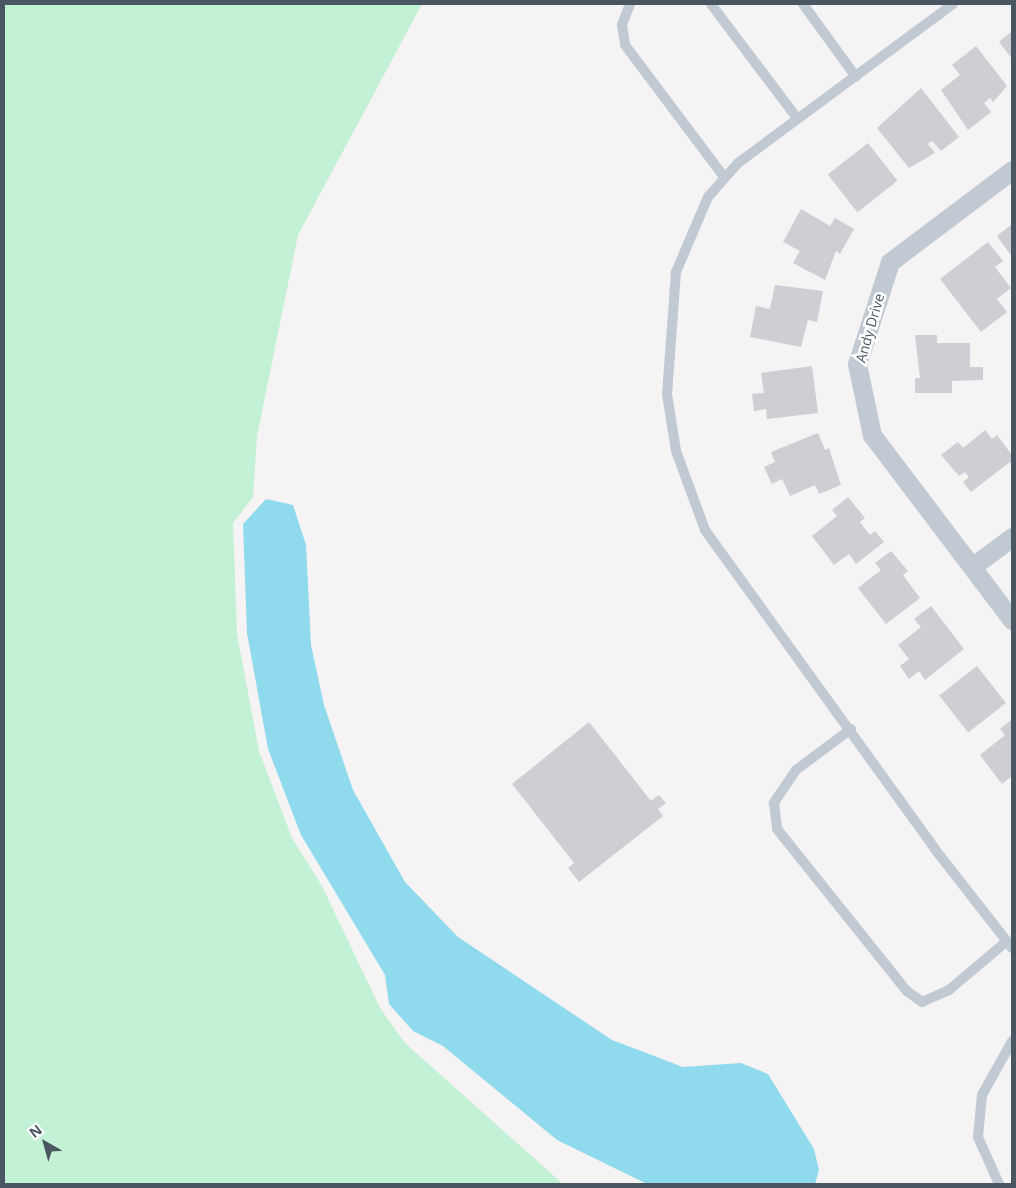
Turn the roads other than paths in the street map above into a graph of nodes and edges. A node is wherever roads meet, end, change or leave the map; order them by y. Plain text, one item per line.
1 (630, 4) edge
2 (711, 4) edge
3 (803, 4) edge
4 (953, 4) edge
5 (856, 78) junction
6 (797, 118) junction
7 (1012, 170) edge
8 (725, 178) junction
9 (1012, 537) edge
10 (973, 566) junction
11 (1012, 620) edge
12 (851, 729) junction
13 (1009, 944) edge
14 (1012, 1041) edge
15 (999, 1184) edge

1 - 8 lane
2 - 6 lane
3 - 5 lane
4 - 5 lane
5 - 6 lane
6 - 8 lane
7 - 10 street, Andy Drive
8 - 12 lane
9 - 10 street
10 - 11 street, Andy Drive
12 - 13 lane
12 - 13 lane
14 - 15 lane

